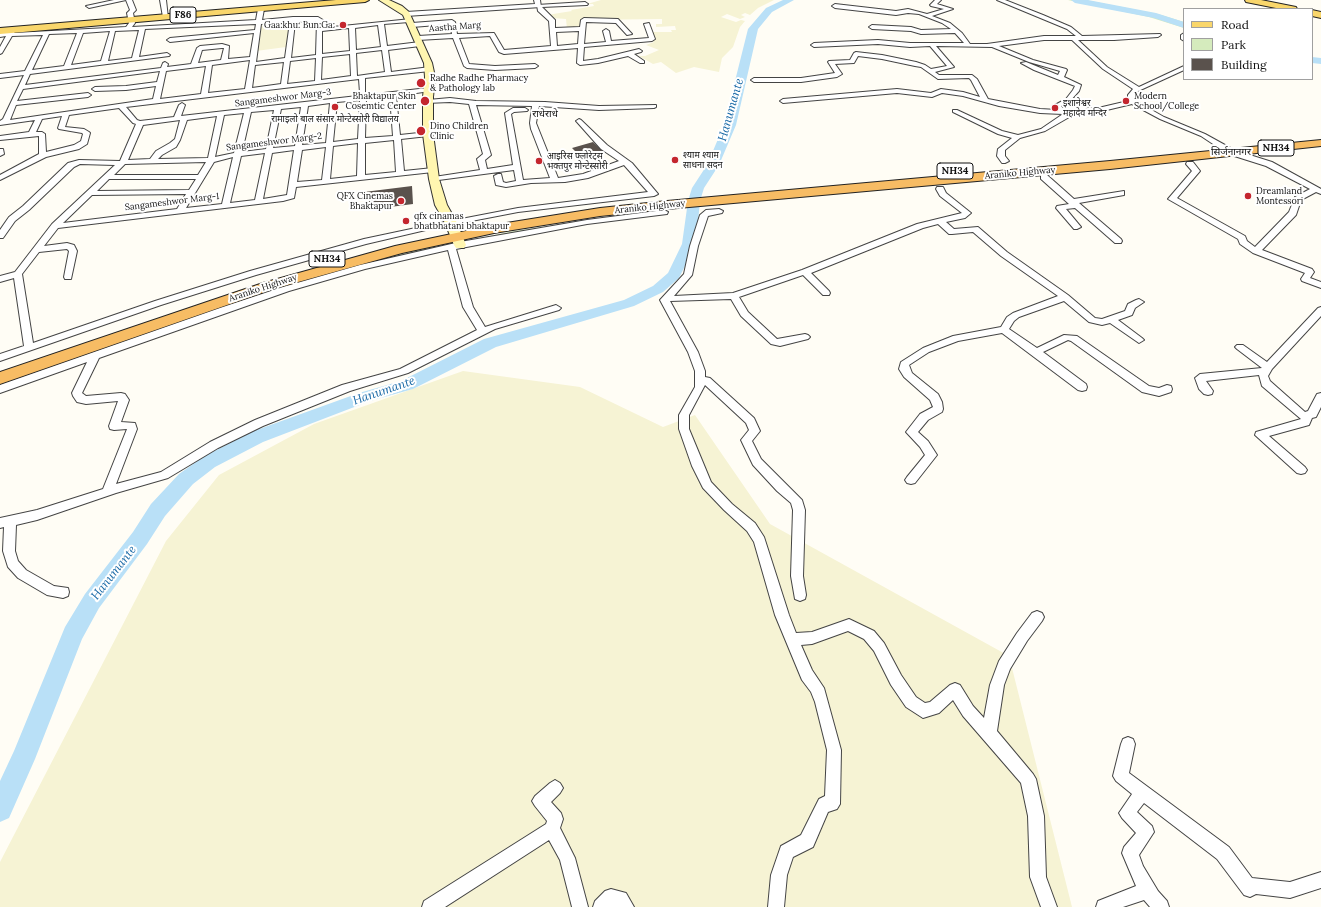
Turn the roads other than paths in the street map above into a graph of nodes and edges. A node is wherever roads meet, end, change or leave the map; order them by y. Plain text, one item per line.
1 (123, 0) edge
2 (129, 0) edge
3 (163, 0) edge
4 (366, 0) edge
5 (383, 0) edge
6 (938, 0) edge
7 (1000, 0) edge
8 (1249, 0) edge
9 (538, 3) edge
10 (585, 4) dead end
11 (89, 6) dead end
12 (835, 6) dead end
13 (1287, 8) edge
14 (260, 9) junction
15 (926, 16) junction
16 (166, 17) junction
17 (293, 19) junction
18 (132, 20) junction
19 (409, 20) junction
20 (258, 21) junction
21 (381, 24) junction
22 (646, 24) dead end
23 (173, 26) junction
24 (352, 27) junction
25 (872, 27) dead end
26 (128, 28) junction
27 (142, 28) junction
28 (113, 29) junction
29 (582, 29) junction
30 (0, 30) edge
31 (320, 30) junction
32 (553, 30) junction
33 (81, 31) junction
34 (257, 31) junction
35 (606, 31) dead end
36 (957, 31) junction
37 (12, 32) junction
38 (47, 33) junction
39 (628, 34) dead end
40 (0, 35) edge
41 (1158, 35) dead end
42 (455, 36) junction
43 (1072, 37) junction
44 (1080, 37) junction
45 (170, 40) junction
46 (419, 41) junction
47 (609, 44) junction
48 (931, 44) junction
49 (581, 45) junction
50 (814, 45) dead end
51 (968, 45) junction
52 (994, 46) junction
53 (554, 47) junction
54 (385, 48) junction
55 (639, 50) dead end
56 (0, 52) edge
57 (353, 52) junction
58 (628, 53) junction
59 (167, 55) junction
60 (319, 56) junction
61 (135, 59) junction
62 (287, 60) junction
63 (252, 61) junction
64 (224, 62) junction
65 (642, 62) dead end
66 (104, 63) junction
67 (1024, 63) dead end
68 (209, 64) junction
69 (194, 65) junction
70 (535, 66) dead end
71 (67, 67) junction
72 (1183, 68) edge
73 (164, 69) junction
74 (430, 70) junction
75 (930, 71) junction
76 (28, 72) junction
77 (388, 74) junction
78 (0, 76) edge
79 (104, 76) junction
80 (362, 77) junction
81 (354, 78) junction
82 (1060, 79) junction
83 (754, 80) dead end
84 (318, 82) junction
85 (160, 84) junction
86 (21, 86) junction
87 (284, 86) junction
88 (95, 89) junction
89 (1138, 89) junction
90 (248, 90) junction
91 (428, 90) junction
92 (393, 94) junction
93 (204, 95) junction
94 (363, 96) junction
95 (156, 101) junction
96 (334, 101) junction
97 (783, 101) dead end
98 (986, 101) junction
99 (428, 102) junction
100 (1133, 102) junction
101 (13, 103) junction
102 (476, 103) junction
103 (84, 104) junction
104 (305, 104) junction
105 (182, 105) dead end
106 (121, 106) junction
107 (654, 106) dead end
108 (535, 107) junction
109 (278, 108) junction
110 (956, 110) dead end
111 (248, 111) junction
112 (1066, 113) junction
113 (66, 114) junction
114 (221, 114) junction
115 (39, 119) junction
116 (180, 119) junction
117 (579, 121) dead end
118 (2, 123) edge
119 (140, 123) junction
120 (32, 134) junction
121 (428, 134) junction
122 (396, 137) junction
123 (1018, 137) junction
124 (1321, 137) edge
125 (0, 138) edge
126 (362, 141) junction
127 (1321, 143) edge
128 (329, 144) junction
129 (298, 147) junction
130 (1227, 149) junction
131 (270, 150) junction
132 (239, 154) junction
133 (44, 156) junction
134 (211, 160) junction
135 (152, 161) junction
136 (1005, 161) dead end
137 (122, 162) junction
138 (625, 162) junction
139 (1190, 164) dead end
140 (518, 167) junction
141 (484, 172) junction
142 (400, 173) junction
143 (433, 174) junction
144 (201, 176) junction
145 (498, 176) dead end
146 (107, 177) junction
147 (361, 177) junction
148 (1044, 177) dead end
149 (0, 178) edge
150 (326, 181) junction
151 (555, 181) junction
152 (520, 182) junction
153 (293, 185) junction
154 (940, 189) dead end
155 (1318, 191) edge
156 (192, 192) junction
157 (90, 193) junction
158 (1121, 193) dead end
159 (722, 201) junction
160 (258, 202) junction
161 (1074, 204) junction
162 (225, 206) junction
163 (180, 211) junction
164 (962, 216) junction
165 (940, 220) junction
166 (55, 226) junction
167 (1077, 227) dead end
168 (976, 229) junction
169 (0, 236) edge
170 (455, 236) junction
171 (1118, 241) dead end
172 (35, 250) junction
173 (1256, 251) junction
174 (0, 272) edge
175 (805, 272) junction
176 (15, 275) junction
177 (68, 277) dead end
178 (0, 279) edge
179 (1321, 285) edge
180 (826, 294) dead end
181 (734, 296) junction
182 (1065, 297) junction
183 (668, 298) junction
184 (1139, 302) dead end
185 (556, 308) dead end
186 (1321, 310) edge
187 (1111, 319) junction
188 (1004, 330) junction
189 (483, 332) junction
190 (805, 337) dead end
191 (1139, 340) dead end
192 (1240, 347) dead end
193 (29, 348) junction
194 (1036, 352) junction
195 (95, 354) junction
196 (0, 358) edge
197 (0, 368) edge
198 (1266, 370) junction
199 (0, 378) edge
200 (706, 380) dead end
201 (1082, 387) dead end
202 (0, 389) edge
203 (1168, 389) dead end
204 (1208, 391) dead end
205 (1321, 397) edge
206 (1307, 416) junction
207 (1301, 470) dead end
208 (911, 480) dead end
209 (107, 492) junction
210 (5, 522) edge
211 (63, 592) dead end
212 (800, 595) dead end
213 (1037, 617) dead end
214 (792, 640) junction
215 (989, 734) junction
216 (1128, 744) dead end
217 (555, 788) dead end
218 (1143, 792) junction
219 (552, 829) junction
220 (1321, 880) edge
221 (1149, 890) junction
222 (430, 907) edge
223 (580, 907) edge
224 (601, 907) edge
225 (626, 907) edge
226 (776, 907) edge
227 (1049, 907) edge
228 (1104, 907) edge
229 (1161, 907) edge

1 - 11 street
2 - 18 street
3 - 16 street
4 - 14 main road, F86
5 - 19 main road
6 - 15 street
7 - 44 street
8 - 13 main road
9 - 10 street
9 - 19 street
9 - 32 street
12 - 15 street
14 - 16 main road, F86
14 - 20 street
15 - 36 street
16 - 18 main road, F86
17 - 20 street
17 - 31 street
17 - 62 street
18 - 26 street
18 - 37 main road, F86
19 - 21 street
19 - 42 street
19 - 46 main road
20 - 23 street
20 - 34 street
21 - 24 street
21 - 54 street
22 - 47 street
23 - 27 street
23 - 45 street
24 - 31 street
24 - 57 street
25 - 36 street
26 - 27 street
26 - 28 street
27 - 61 street
28 - 33 street
28 - 66 street
29 - 32 street
29 - 39 street
29 - 49 street
30 - 37 main road, F86
31 - 60 street
32 - 53 street
33 - 38 street
33 - 71 street
34 - 45 street
34 - 63 street
35 - 47 street
36 - 51 street
37 - 38 street
37 - 40 street
37 - 56 street
38 - 76 street
41 - 44 street
42 - 46 street, Aastha Marg
42 - 53 street, Aastha Marg
42 - 70 street
43 - 44 street
43 - 52 street
43 - 89 street
45 - 59 street
46 - 54 street, Aastha Marg
46 - 74 main road
47 - 49 street
48 - 50 street
48 - 51 street
48 - 75 street
49 - 53 street
49 - 58 street
51 - 52 street
52 - 82 street
54 - 57 street, Aastha Marg
54 - 77 street
55 - 58 street
57 - 60 street, Aastha Marg
57 - 81 street
58 - 65 street
59 - 61 street
59 - 73 street
60 - 62 street, Aastha Marg
60 - 84 street
61 - 66 street
62 - 63 street, Aastha Marg
62 - 87 street
63 - 64 street, Aastha Marg
63 - 90 street
64 - 68 street, Aastha Marg
64 - 69 street
66 - 71 street
67 - 82 street
68 - 69 street, Aastha Marg
68 - 93 street
69 - 73 street, Aastha Marg
71 - 76 street
72 - 89 street
73 - 79 street, Aastha Marg
73 - 85 street
74 - 77 street
74 - 91 main road
75 - 83 street
75 - 98 street
76 - 78 street
76 - 86 street
77 - 80 street
79 - 86 street, Aastha Marg
79 - 88 street
80 - 81 street
80 - 94 street
81 - 84 street
82 - 112 street
84 - 87 street
85 - 88 street
85 - 95 street
86 - 101 street
87 - 90 street
88 - 103 street
89 - 100 street
90 - 93 street
91 - 92 street, Sangameshwor Marg-3
91 - 99 main road
92 - 94 street, Sangameshwor Marg-3
92 - 122 street
93 - 95 street
94 - 96 street, Sangameshwor Marg-3
94 - 126 street
95 - 106 street
96 - 104 street, Sangameshwor Marg-3
96 - 128 street
97 - 98 street
98 - 112 street
99 - 102 street
99 - 121 main road
100 - 112 street
100 - 130 street
101 - 103 street
101 - 118 street
102 - 108 street
102 - 141 street
103 - 106 street
103 - 113 street
104 - 109 street, Sangameshwor Marg-3
104 - 129 street
105 - 116 street
106 - 119 street
107 - 108 street
108 - 140 street
108 - 151 street
109 - 111 street, Sangameshwor Marg-3
109 - 131 street
110 - 123 street
111 - 114 street, Sangameshwor Marg-3
111 - 132 street
112 - 123 street
113 - 115 street
113 - 133 street
114 - 116 street, Sangameshwor Marg-3
114 - 134 street
115 - 118 street
115 - 120 street
116 - 119 street, Sangameshwor Marg-3
116 - 135 street
117 - 138 street
119 - 137 street
120 - 125 street
120 - 133 street
121 - 122 street, Sangameshwor Marg-2
121 - 143 main road
122 - 126 street, Sangameshwor Marg-2
122 - 142 street
123 - 136 street
124 - 130 highway, Araniko Highway / NH34
126 - 128 street, Sangameshwor Marg-2
126 - 147 street
127 - 130 highway, Araniko Highway / NH34
128 - 129 street, Sangameshwor Marg-2
128 - 150 street
129 - 131 street, Sangameshwor Marg-2
129 - 153 street
130 - 155 street
130 - 159 highway, Araniko Highway / NH34
131 - 132 street, Sangameshwor Marg-2
131 - 160 street
132 - 134 street, Sangameshwor Marg-2
132 - 162 street
133 - 149 street
134 - 135 street, Sangameshwor Marg-2
134 - 144 street
135 - 137 street, Sangameshwor Marg-2
137 - 146 street
137 - 169 street, Sangameshwor Marg-2
138 - 151 street
138 - 170 street
139 - 173 street
140 - 141 street
140 - 152 street
141 - 143 street
142 - 143 street
142 - 147 street
143 - 170 main road
144 - 146 street
144 - 156 street
145 - 152 street
146 - 157 street
147 - 150 street
148 - 161 street
150 - 153 street
151 - 152 street
153 - 160 street, Sangameshwor Marg-1
154 - 164 street
155 - 173 street
156 - 157 street
156 - 163 street
157 - 166 street
158 - 161 street
159 - 170 highway, Araniko Highway / NH34
159 - 183 street
160 - 162 street, Sangameshwor Marg-1
161 - 167 street
161 - 171 street
162 - 163 street, Sangameshwor Marg-1
163 - 166 street, Sangameshwor Marg-1
164 - 165 street
164 - 168 street
165 - 168 street
165 - 175 street
166 - 172 street
168 - 182 street
170 - 189 street
170 - 193 street
170 - 195 street
170 - 197 highway, Araniko Highway / NH34
170 - 199 highway, Araniko Highway / NH34
172 - 176 street
172 - 177 street
173 - 179 street
174 - 176 street
175 - 180 street
175 - 181 street
176 - 178 street
176 - 193 street
181 - 183 street
181 - 190 street
182 - 187 street
182 - 188 street
183 - 214 street
184 - 187 street
185 - 189 street
186 - 198 street
187 - 191 street
188 - 194 street
188 - 208 street
189 - 209 street
192 - 198 street
193 - 196 street
194 - 201 street
194 - 203 street
195 - 202 street
195 - 209 street
198 - 204 street
198 - 206 street
200 - 212 street
205 - 206 street
206 - 207 street
209 - 210 street
210 - 211 street
213 - 215 street
214 - 215 street
214 - 226 street
215 - 227 street
216 - 218 street
217 - 219 street
218 - 220 street
218 - 221 street
219 - 222 street
219 - 223 street
221 - 228 street
221 - 229 street
224 - 225 street

